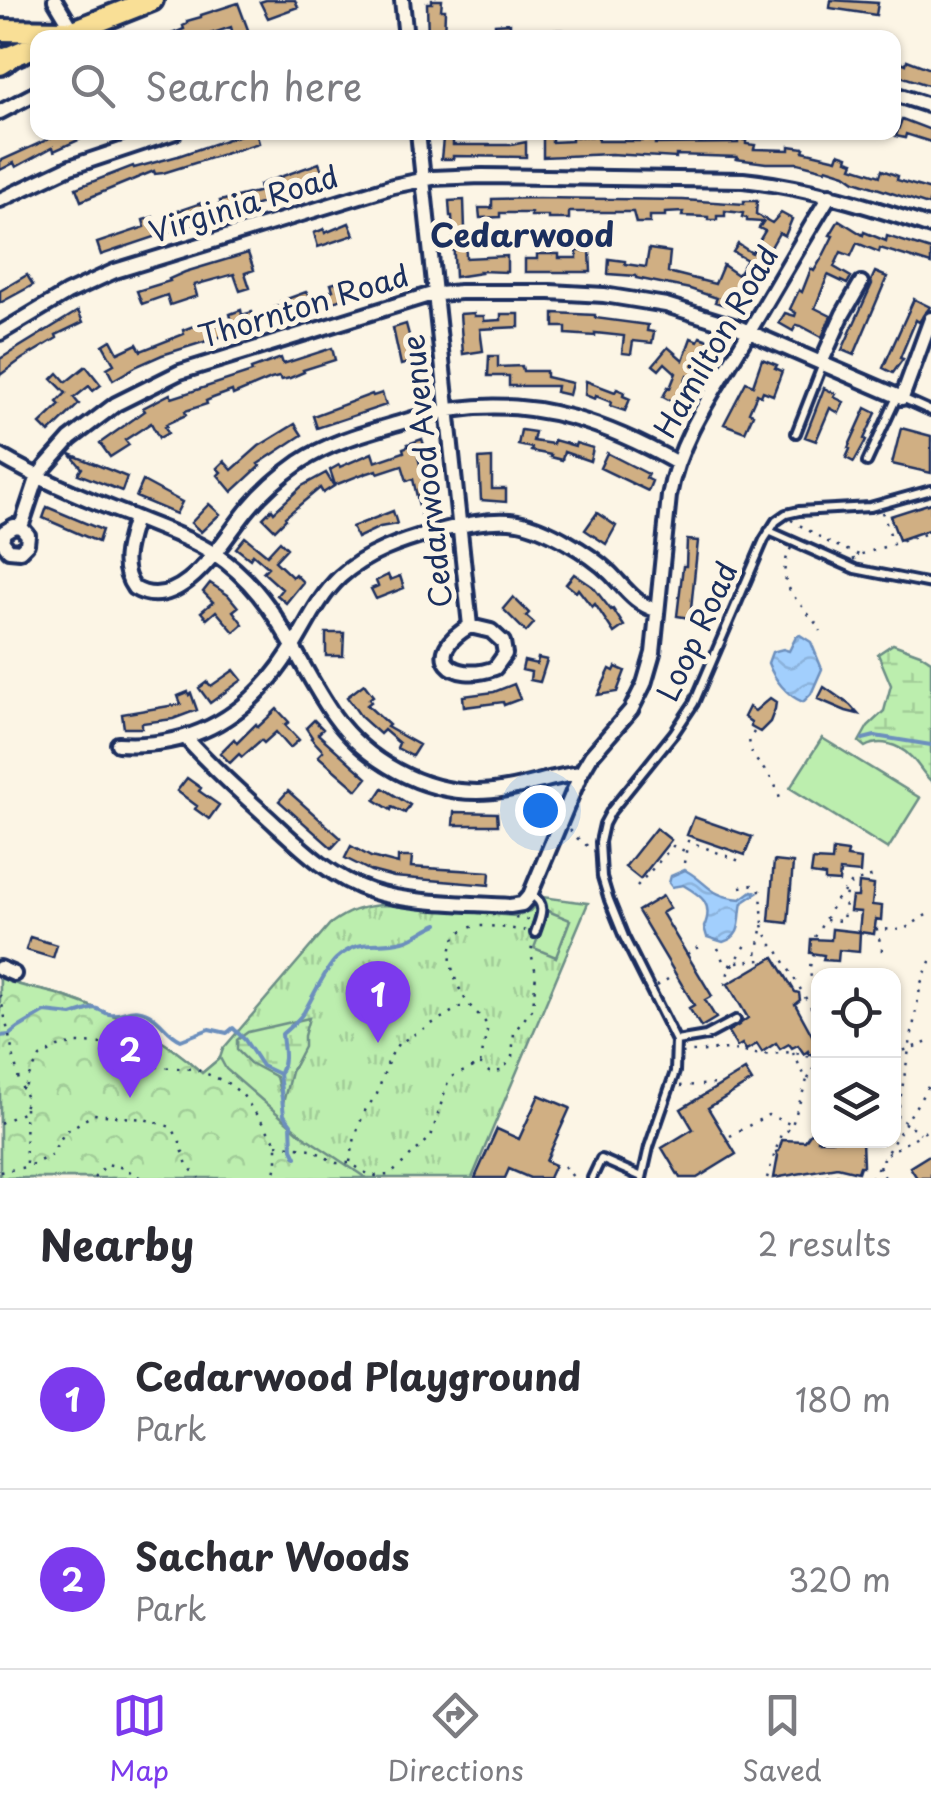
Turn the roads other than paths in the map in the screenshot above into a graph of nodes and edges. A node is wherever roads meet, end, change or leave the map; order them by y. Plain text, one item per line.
1 (55, 0) edge
2 (152, 0) edge
3 (402, 0) edge
4 (0, 30) edge
5 (65, 30) edge
6 (79, 30) edge
7 (405, 30) edge
8 (30, 32) edge
9 (30, 49) edge
10 (3, 61) edge
11 (30, 96) edge
12 (901, 96) edge
13 (931, 106) edge
14 (0, 112) edge
15 (151, 140) edge
16 (419, 140) edge
17 (422, 180) junction
18 (830, 195) junction
19 (0, 200) edge
20 (931, 227) edge
21 (861, 283) dead end
22 (434, 294) junction
23 (931, 319) edge
24 (749, 332) junction
25 (0, 333) edge
26 (822, 364) junction
27 (900, 397) junction
28 (447, 410) junction
29 (931, 411) edge
30 (796, 433) dead end
31 (0, 456) edge
32 (867, 462) dead end
33 (677, 463) junction
34 (38, 476) junction
35 (931, 490) edge
36 (134, 518) junction
37 (460, 526) junction
38 (21, 527) dead end
39 (769, 531) junction
40 (214, 554) junction
41 (931, 584) edge
42 (656, 610) junction
43 (470, 626) junction
44 (294, 645) junction
45 (186, 738) junction
46 (118, 744) dead end
47 (581, 773) junction
48 (526, 899) junction
49 (535, 933) road end
50 (0, 968) edge
51 (14, 974) dead end
52 (736, 1020) dead end
53 (676, 1041) junction
54 (592, 1178) edge
55 (642, 1178) edge

1 - 5 street
2 - 6 main road
3 - 7 street
4 - 8 main road
9 - 10 main road
11 - 14 street
12 - 13 street
15 - 19 street
16 - 17 street, Cedarwood Avenue
17 - 18 street, Virginia Road
17 - 22 street, Cedarwood Avenue
17 - 25 street, Virginia Road
18 - 20 street, Virginia Road
18 - 24 street, Hamilton Road
21 - 26 street
22 - 24 street, Thornton Road
22 - 28 street, Cedarwood Avenue
22 - 34 street, Thornton Road
23 - 27 street
24 - 26 street, Thornton Road
24 - 33 street, Hamilton Road
26 - 27 street, Thornton Road
26 - 30 lane
27 - 29 lane
27 - 32 lane
28 - 33 street
28 - 37 street, Cedarwood Avenue
28 - 40 street
31 - 34 street
33 - 42 street, Hamilton Road
34 - 36 street
34 - 38 street
35 - 39 lane
36 - 40 street
36 - 40 street
37 - 42 street
37 - 43 street, Cedarwood Avenue
37 - 44 street
39 - 41 lane
39 - 53 lane, Loop Road
40 - 44 street
42 - 47 street, Hamilton Road
43 - 43 street
44 - 45 street
44 - 47 street
45 - 46 street
45 - 48 street
47 - 48 street, Hamilton Road
48 - 49 lane
50 - 51 street
52 - 53 lane
53 - 55 lane
54 - 55 lane

